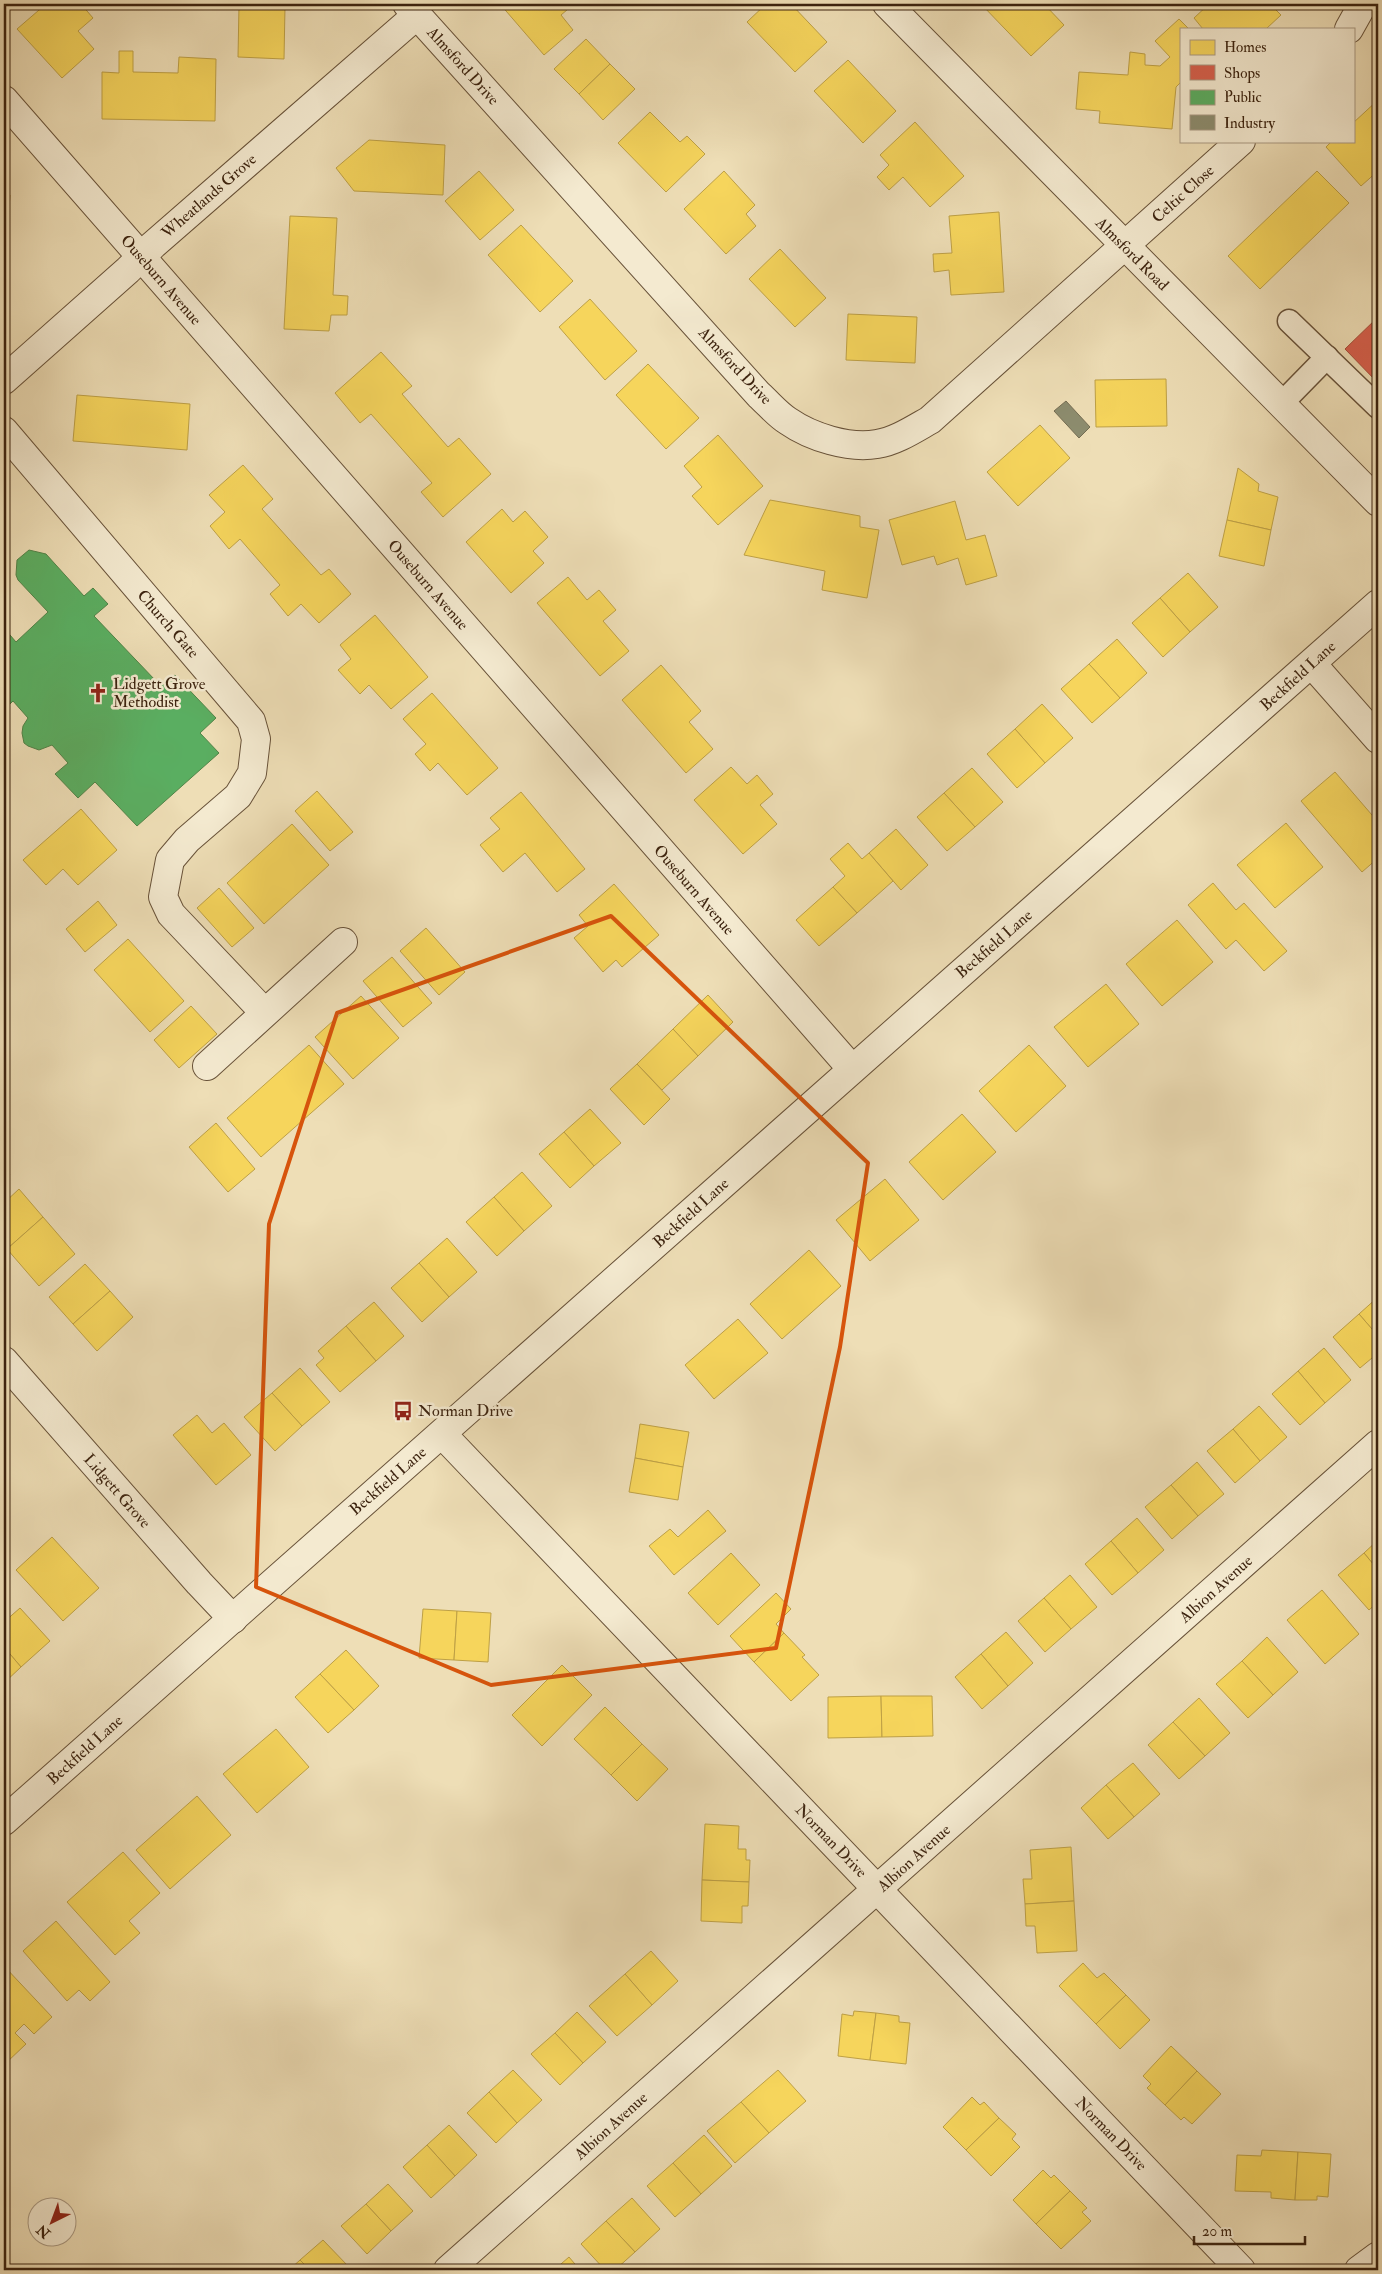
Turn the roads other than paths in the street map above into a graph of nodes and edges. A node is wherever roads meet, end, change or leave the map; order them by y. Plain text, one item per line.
1 (887, 4) edge
2 (1363, 4) edge
3 (412, 9) edge
4 (1350, 28) edge
5 (4, 100) edge
6 (1240, 142) edge
7 (1125, 247) junction
8 (141, 257) junction
9 (1289, 321) dead end
10 (1327, 357) junction
11 (4, 380) edge
12 (1281, 404) junction
13 (1378, 407) edge
14 (4, 431) edge
15 (1378, 502) edge
16 (1378, 604) edge
17 (1312, 664) junction
18 (1378, 738) edge
19 (343, 942) dead end
20 (264, 1012) junction
21 (207, 1066) dead end
22 (852, 1069) junction
23 (4, 1361) edge
24 (442, 1434) junction
25 (1378, 1444) edge
26 (232, 1619) junction
27 (4, 1822) edge
28 (877, 1890) junction
29 (1378, 2256) edge
30 (448, 2270) edge
31 (1241, 2270) edge
32 (1359, 2270) edge

1 - 7 street, Almsford Road
2 - 4 street
3 - 7 street, Almsford Drive
3 - 8 street, Wheatlands Grove
5 - 8 street, Ouseburn Avenue
6 - 7 street, Celtic Close
7 - 12 street, Almsford Road
8 - 11 street, Wheatlands Grove
8 - 22 street, Ouseburn Avenue
9 - 10 lane
10 - 12 lane
10 - 13 lane
12 - 15 street, Almsford Road
14 - 20 street, Church Gate
16 - 17 street, Beckfield Lane
17 - 18 street
17 - 22 street, Beckfield Lane
19 - 20 street
20 - 21 street
22 - 24 street, Beckfield Lane
23 - 26 street, Lidgett Grove
24 - 26 street, Beckfield Lane
24 - 28 street, Norman Drive
25 - 28 street, Albion Avenue
26 - 27 street, Beckfield Lane
28 - 30 street, Albion Avenue
28 - 31 street, Norman Drive
29 - 32 street

